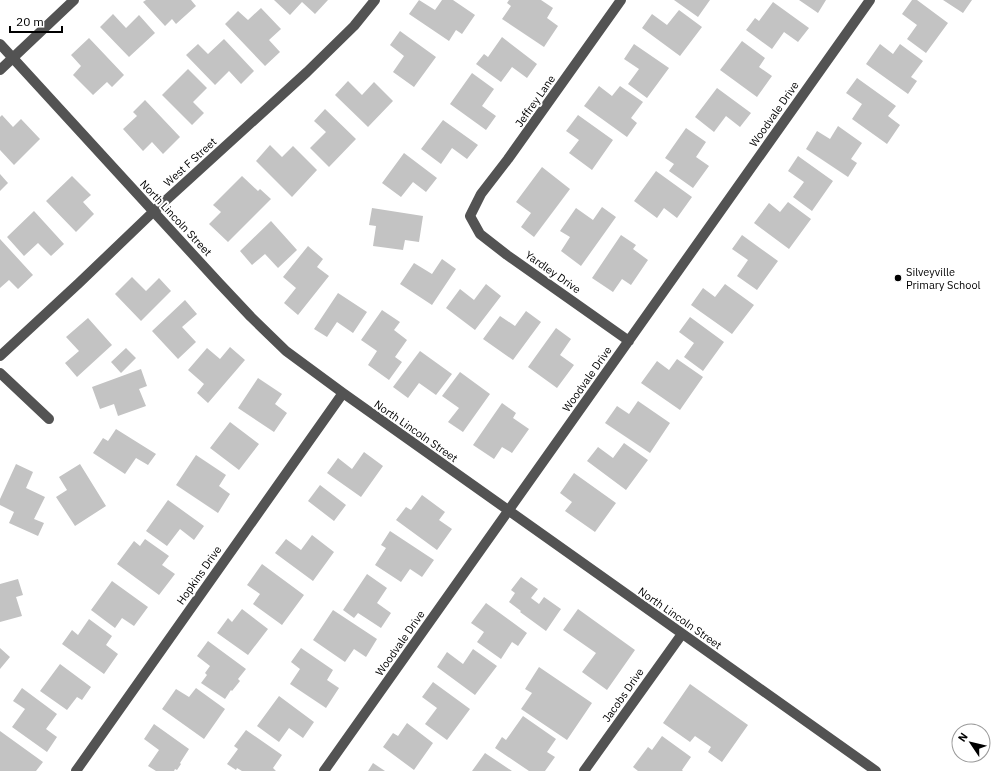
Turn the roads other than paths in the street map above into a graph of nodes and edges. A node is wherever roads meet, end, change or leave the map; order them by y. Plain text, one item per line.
1 (74, 0) edge
2 (375, 0) edge
3 (621, 0) edge
4 (870, 0) edge
5 (0, 44) edge
6 (13, 58) junction
7 (0, 70) edge
8 (153, 212) junction
9 (470, 216) joint
10 (629, 340) junction
11 (0, 356) edge
12 (0, 373) edge
13 (343, 393) junction
14 (49, 419) dead end
15 (508, 511) junction
16 (682, 634) junction
17 (76, 771) edge
18 (324, 771) edge
19 (584, 771) edge
20 (876, 771) edge

1 - 6 street
2 - 8 street, West F Street
3 - 9 street, Jeffrey Lane
4 - 10 street, Woodvale Drive
5 - 6 street, North Lincoln Street
6 - 7 street
6 - 8 street, North Lincoln Street
8 - 11 street, West F Street
8 - 13 street, North Lincoln Street
9 - 10 street, Yardley Drive
10 - 15 street, Woodvale Drive
12 - 14 street
13 - 15 street, North Lincoln Street
13 - 17 street, Hopkins Drive
15 - 16 street, North Lincoln Street
15 - 18 street, Woodvale Drive
16 - 19 street, Jacobs Drive
16 - 20 street, North Lincoln Street

